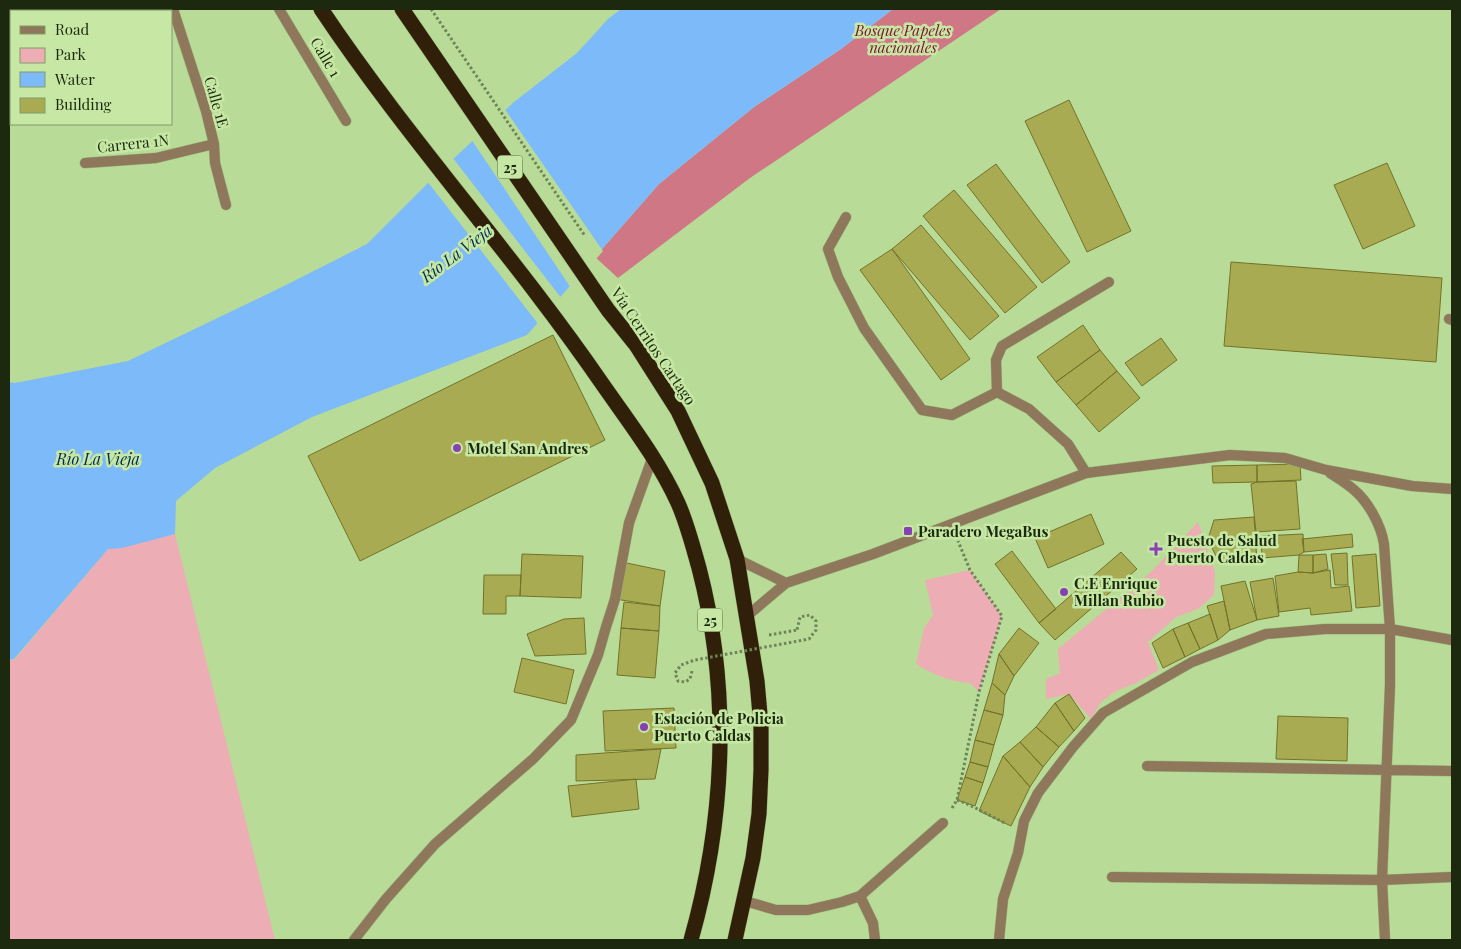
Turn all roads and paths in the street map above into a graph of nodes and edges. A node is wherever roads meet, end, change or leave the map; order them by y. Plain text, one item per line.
1 (173, 9) edge
2 (279, 9) edge
3 (321, 9) edge
4 (402, 9) edge
5 (432, 9) edge
6 (346, 121) dead end
7 (214, 144) junction
8 (85, 163) dead end
9 (226, 205) dead end
10 (846, 217) dead end
11 (588, 240) dead end
12 (1110, 282) dead end
13 (998, 392) junction
14 (653, 456) junction
15 (1326, 470) junction
16 (1086, 474) junction
17 (1452, 489) edge
18 (950, 525) junction
19 (737, 559) junction
20 (786, 584) junction
21 (747, 616) junction
22 (1390, 629) junction
23 (751, 638) junction
24 (1452, 640) edge
25 (692, 671) dead end
26 (1147, 766) dead end
27 (1387, 769) junction
28 (1452, 770) edge
29 (957, 800) junction
30 (1024, 821) junction
31 (943, 823) joint
32 (1112, 877) dead end
33 (1452, 877) edge
34 (1382, 880) junction
35 (860, 896) junction
36 (745, 901) junction
37 (354, 940) edge
38 (691, 940) edge
39 (735, 940) edge
40 (875, 940) edge
41 (999, 940) edge
42 (1385, 940) edge

1 - 7 street, Calle 1E
2 - 6 street, Calle 1
3 - 14 highway, 25
4 - 19 highway, Vía Cerritos Cartago / 25
5 - 11 path
7 - 8 street, Carrera 1N
7 - 9 street, Calle 1E
10 - 13 street
12 - 13 street
13 - 16 street
14 - 37 street
14 - 38 highway, 25
15 - 16 street
15 - 17 street
15 - 22 street
16 - 18 street
18 - 20 street
18 - 29 path
19 - 20 street
19 - 21 highway, Vía Cerritos Cartago / 25
20 - 21 street
21 - 23 highway, Vía Cerritos Cartago / 25
22 - 24 street
22 - 27 street
22 - 30 street
23 - 25 path, bridge
23 - 36 highway, Vía Cerritos Cartago / 25
26 - 27 street
27 - 28 street
27 - 34 street
29 - 30 path
29 - 31 path
30 - 41 street
31 - 35 street
32 - 34 street
33 - 34 street
34 - 42 street
35 - 36 street
35 - 40 street
36 - 39 highway, Vía Cerritos Cartago / 25

